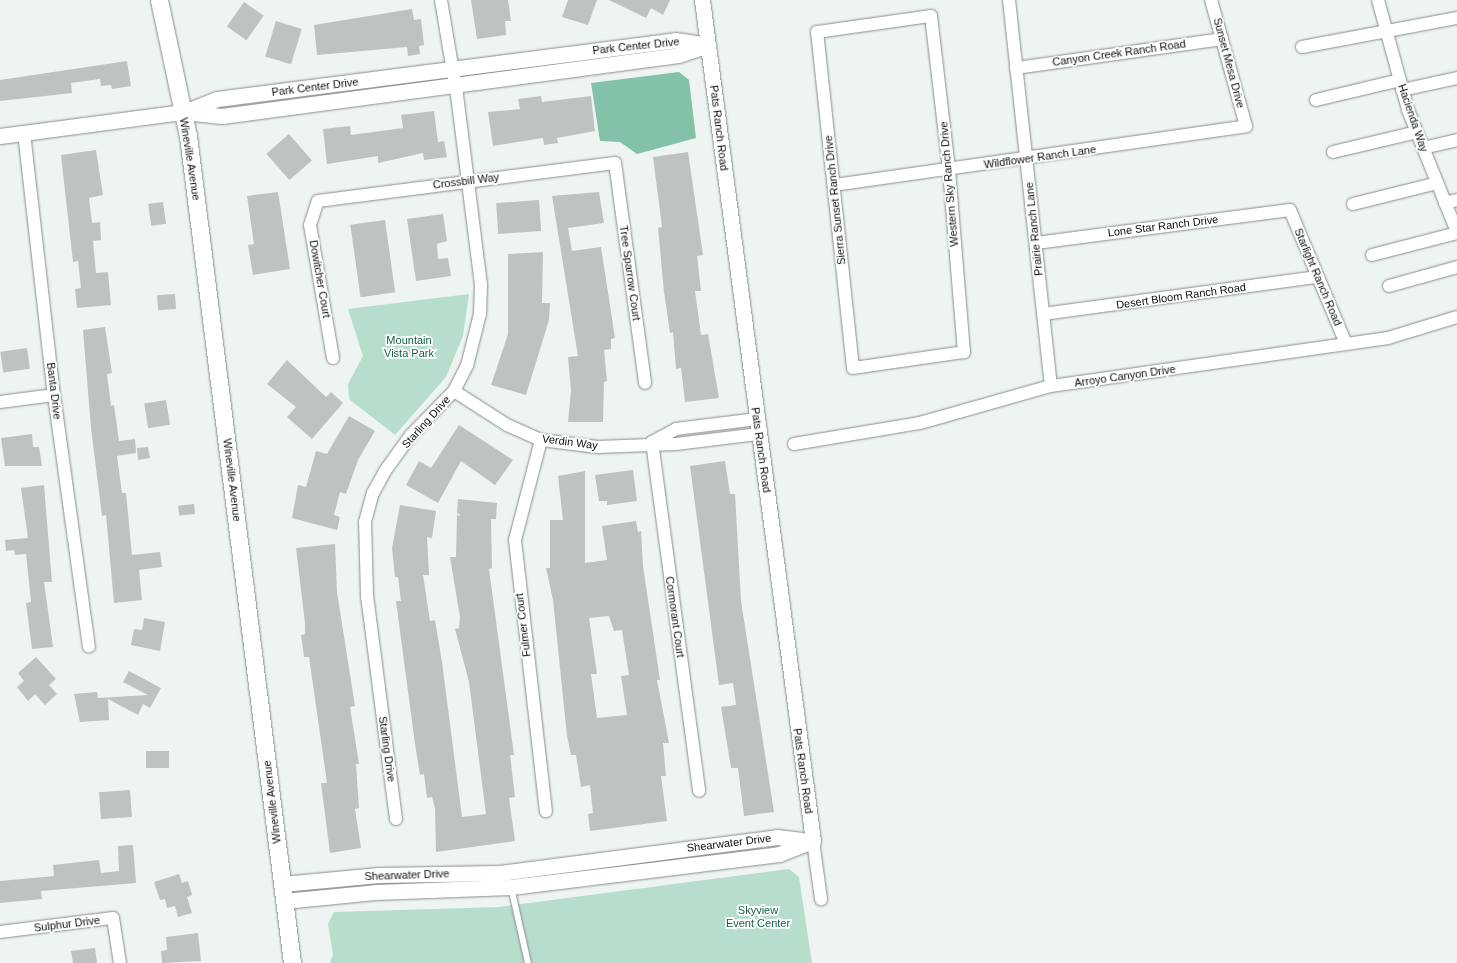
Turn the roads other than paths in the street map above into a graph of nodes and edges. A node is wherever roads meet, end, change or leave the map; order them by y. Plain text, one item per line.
1 (159, 0) edge
2 (441, 0) edge
3 (702, 0) edge
4 (1009, 0) edge
5 (1211, 0) edge
6 (1378, 0) edge
7 (1457, 18) edge
8 (1386, 31) junction
9 (817, 32) joint
10 (1222, 39) junction
11 (708, 45) junction
12 (1302, 47) dead end
13 (1016, 68) junction
14 (454, 69) junction
15 (1457, 78) edge
16 (456, 84) junction
17 (1401, 85) junction
18 (1316, 100) dead end
19 (183, 112) junction
20 (1246, 126) joint
21 (1417, 132) junction
22 (24, 133) junction
23 (0, 136) edge
24 (1457, 140) edge
25 (1423, 148) junction
26 (1333, 152) dead end
27 (1026, 160) junction
28 (615, 163) joint
29 (949, 170) junction
30 (468, 181) junction
31 (1437, 183) junction
32 (834, 185) junction
33 (318, 201) joint
34 (1451, 202) edge
35 (1353, 204) dead end
36 (1290, 210) joint
37 (1457, 232) edge
38 (1036, 242) junction
39 (1372, 255) dead end
40 (1457, 267) edge
41 (1318, 277) junction
42 (1389, 286) dead end
43 (1043, 314) junction
44 (1457, 317) edge
45 (1346, 344) junction
46 (333, 358) dead end
47 (853, 368) joint
48 (645, 383) dead end
49 (1051, 386) junction
50 (454, 391) junction
51 (54, 395) junction
52 (0, 402) edge
53 (757, 419) junction
54 (759, 434) junction
55 (541, 440) junction
56 (652, 442) junction
57 (794, 444) dead end
58 (89, 648) dead end
59 (699, 791) dead end
60 (546, 811) dead end
61 (396, 819) dead end
62 (813, 841) junction
63 (282, 884) junction
64 (511, 887) junction
65 (821, 899) dead end
66 (284, 901) junction
67 (0, 932) edge
68 (120, 963) edge
69 (292, 963) edge
70 (528, 963) edge

1 - 19 main road, Wineville Avenue
2 - 14 street, Starling Drive
3 - 11 street, Pats Ranch Road
4 - 13 street, Prairie Ranch Lane
5 - 10 street, Sunset Mesa Drive
6 - 8 street, Hacienda Way
7 - 8 street
8 - 12 street
8 - 17 street, Hacienda Way
9 - 29 street, Western Sky Ranch Drive
9 - 32 street, Sierra Sunset Ranch Drive
10 - 13 street, Canyon Creek Ranch Road
10 - 20 street, Sunset Mesa Drive
11 - 14 street, Park Center Drive
11 - 16 street, Park Center Drive
11 - 53 street, Pats Ranch Road
13 - 27 street, Prairie Ranch Lane
14 - 16 street, Starling Drive
14 - 19 street, Park Center Drive
15 - 17 street
16 - 19 street, Park Center Drive
16 - 30 street, Starling Drive
17 - 18 street
17 - 21 street, Hacienda Way
19 - 22 street, Park Center Drive
19 - 63 main road, Wineville Avenue
20 - 27 street, Wildflower Ranch Lane
21 - 25 street, Hacienda Way
21 - 26 street
22 - 23 street, Park Center Drive
22 - 51 street, Banta Drive
24 - 25 street
25 - 31 street, Hacienda Way
27 - 29 street, Wildflower Ranch Lane
27 - 38 street, Prairie Ranch Lane
28 - 30 street, Crossbill Way
28 - 48 street, Tree Sparrow Court
29 - 32 street, Wildflower Ranch Lane
29 - 47 street, Western Sky Ranch Drive
30 - 33 street, Crossbill Way
30 - 50 street, Starling Drive
31 - 34 street, Hacienda Way
31 - 35 street
32 - 47 street, Sierra Sunset Ranch Drive
33 - 46 street, Dowitcher Court
34 - 37 street, Hacienda Way
36 - 38 street, Lone Star Ranch Drive
36 - 41 street, Starlight Ranch Road
37 - 39 street
38 - 43 street, Prairie Ranch Lane
40 - 42 street
41 - 43 street, Desert Bloom Ranch Road
41 - 45 street, Starlight Ranch Road
43 - 49 street, Prairie Ranch Lane
44 - 45 street, Arroyo Canyon Drive
45 - 49 street, Arroyo Canyon Drive
49 - 57 street, Arroyo Canyon Drive
50 - 55 street, Verdin Way
50 - 61 street, Starling Drive
51 - 52 street
51 - 58 street, Banta Drive
53 - 54 street, Pats Ranch Road
53 - 56 street, Verdin Way
54 - 56 street, Verdin Way
54 - 62 street, Pats Ranch Road
55 - 56 street, Verdin Way
55 - 60 street, Fulmer Court
56 - 59 street, Cormorant Court
62 - 63 street, Shearwater Drive
62 - 64 street, Shearwater Drive
62 - 65 street, Pats Ranch Road
63 - 66 main road, Wineville Avenue
64 - 66 street, Shearwater Drive
64 - 70 lane
66 - 69 main road, Wineville Avenue
67 - 68 street, Sulphur Drive

